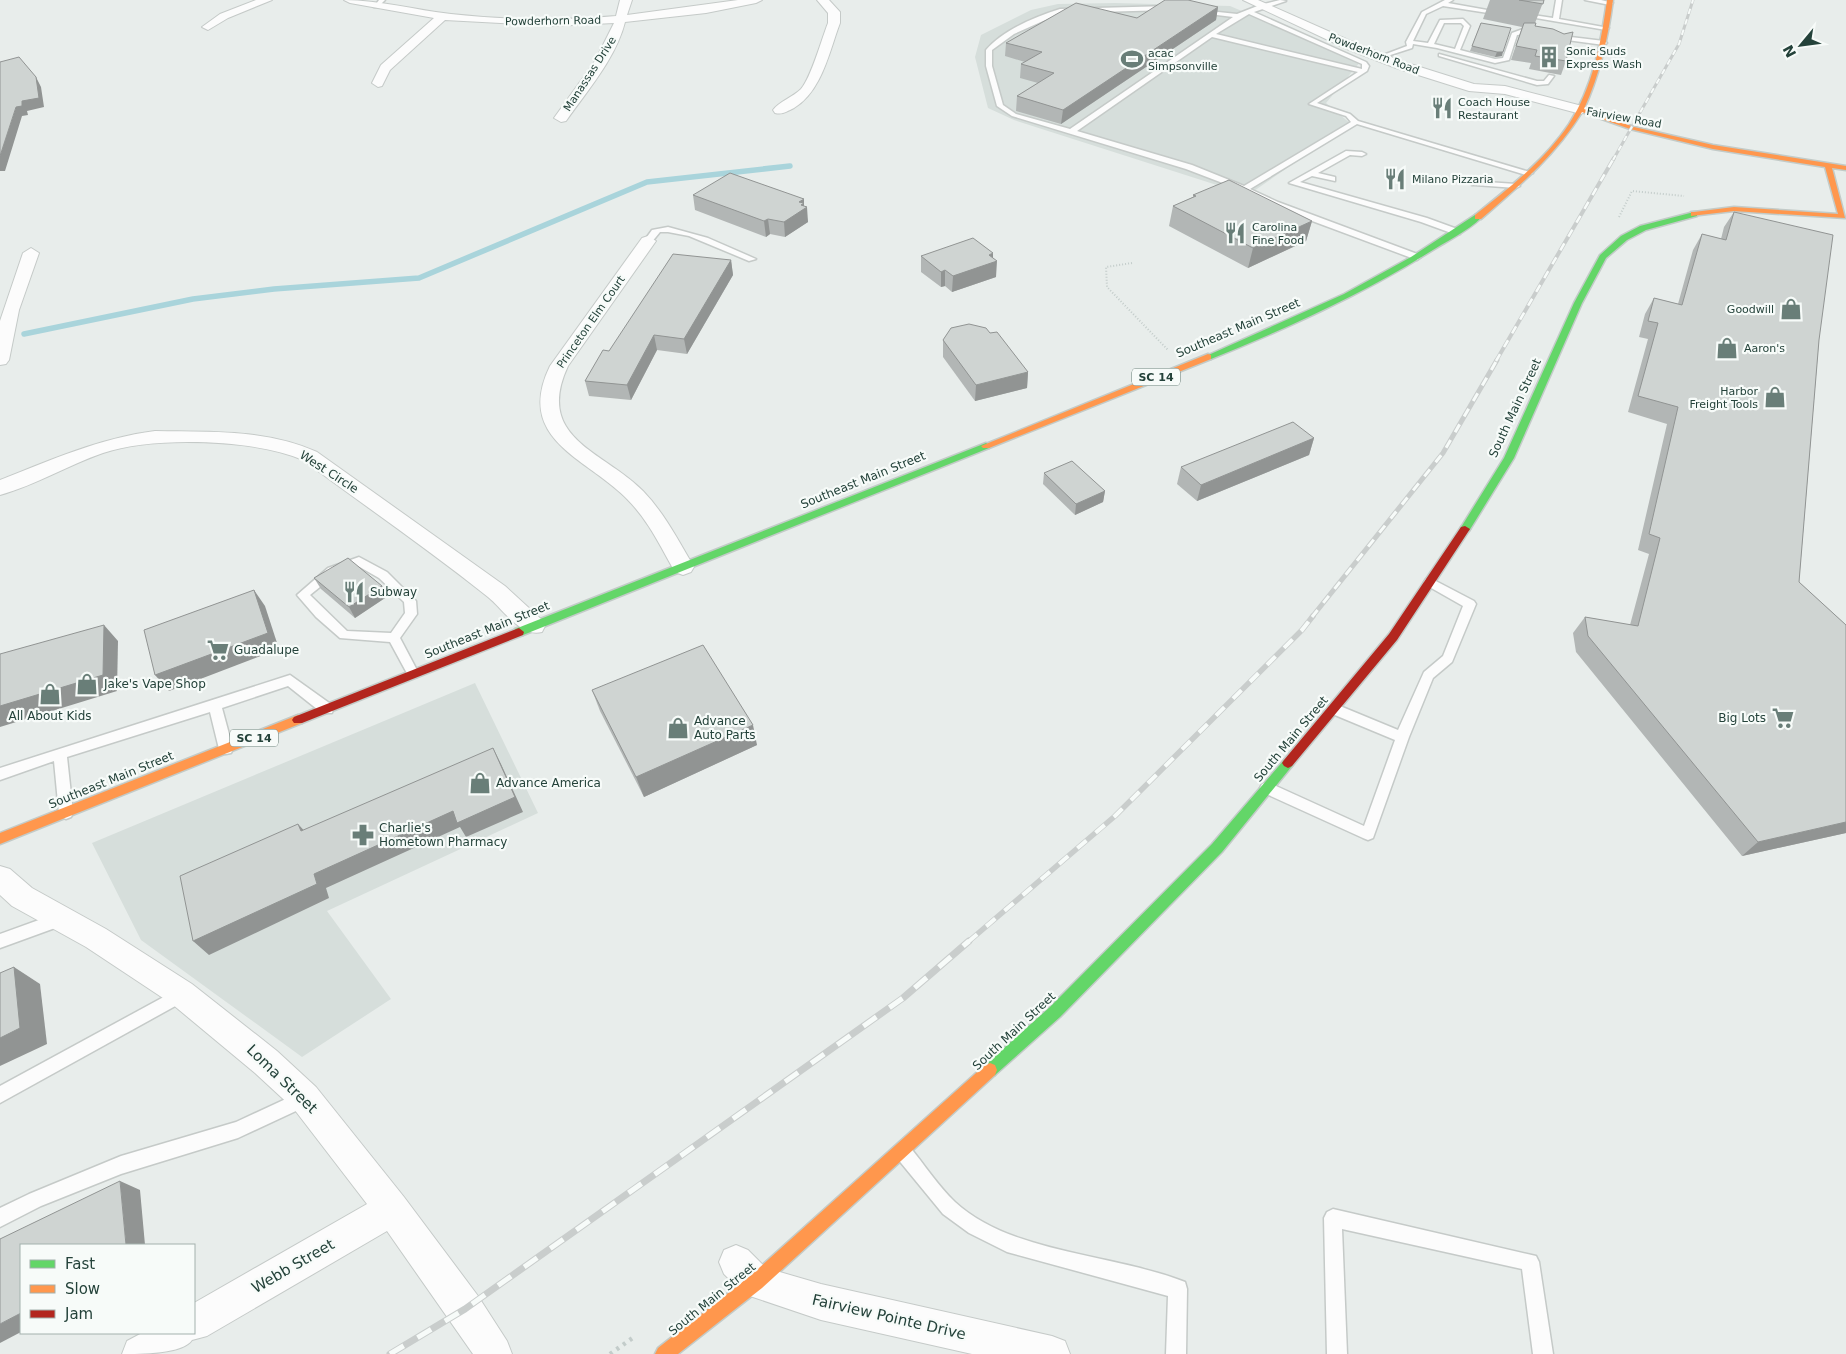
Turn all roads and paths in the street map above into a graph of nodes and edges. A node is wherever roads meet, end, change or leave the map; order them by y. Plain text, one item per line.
1 (266, 0) edge
2 (350, 0) edge
3 (626, 0) edge
4 (756, 0) edge
5 (824, 0) edge
6 (1450, 0) edge
7 (1559, 0) edge
8 (1588, 0) edge
9 (1286, 2) edge
10 (1610, 2) edge
11 (379, 3) edge
12 (1441, 4) junction
13 (1250, 6) edge
14 (1262, 6) junction
15 (1178, 8) edge
16 (1196, 10) edge
17 (1506, 13) dead end
18 (1238, 16) junction
19 (442, 17) junction
20 (1533, 17) edge
21 (621, 19) junction
22 (1556, 20) junction
23 (1464, 21) junction
24 (1472, 22) dead end
25 (208, 27) dead end
26 (1506, 28) edge
27 (1606, 28) junction
28 (1523, 32) junction
29 (1212, 34) junction
30 (1546, 35) junction
31 (1604, 43) junction
32 (1386, 44) dead end
33 (1559, 44) edge
34 (1430, 45) junction
35 (1407, 47) junction
36 (1457, 51) junction
37 (1380, 58) junction
38 (1362, 71) junction
39 (1552, 76) edge
40 (378, 83) dead end
41 (1505, 90) junction
42 (780, 110) dead end
43 (1581, 110) junction
44 (561, 118) dead end
45 (1356, 122) junction
46 (1071, 132) junction
47 (1362, 154) dead end
48 (1846, 158) edge
49 (1828, 166) junction
50 (1846, 168) edge
51 (1311, 173) junction
52 (1529, 174) junction
53 (1332, 179) dead end
54 (1475, 183) dead end
55 (1516, 186) junction
56 (1244, 189) junction
57 (1691, 197) dead end
58 (1616, 222) dead end
59 (1457, 232) junction
60 (648, 241) joint
61 (31, 253) dead end
62 (1418, 257) junction
63 (752, 259) dead end
64 (1132, 263) dead end
65 (0, 360) edge
66 (1184, 367) junction
67 (0, 488) edge
68 (683, 567) junction
69 (1430, 582) junction
70 (534, 626) junction
71 (394, 638) junction
72 (413, 674) junction
73 (215, 707) junction
74 (327, 709) junction
75 (1335, 709) junction
76 (1402, 737) junction
77 (226, 749) junction
78 (60, 753) junction
79 (0, 774) edge
80 (1268, 788) junction
81 (66, 813) junction
82 (0, 839) edge
83 (0, 878) edge
84 (61, 919) junction
85 (0, 941) edge
86 (182, 994) junction
87 (0, 1095) edge
88 (305, 1098) junction
89 (902, 1150) junction
90 (392, 1208) junction
91 (0, 1218) edge
92 (746, 1272) junction
93 (195, 1322) edge
94 (642, 1331) dead end
95 (175, 1334) edge
96 (975, 1346) edge
97 (140, 1354) edge
98 (494, 1354) edge
99 (610, 1354) edge
100 (664, 1354) edge
101 (1052, 1354) edge
102 (1176, 1354) edge
103 (1337, 1354) edge
104 (1543, 1354) edge

1 - 25 street
2 - 11 street, Powderhorn Road
3 - 21 street, Manassas Drive
4 - 21 street, Powderhorn Road
5 - 42 street
6 - 12 lane
7 - 22 lane
8 - 10 lane
9 - 14 lane
10 - 27 main road, Southeast Main Street / SC 14
11 - 19 street, Powderhorn Road
12 - 17 lane
12 - 35 lane
13 - 14 street, Powderhorn Road
13 - 18 lane
13 - 38 lane
14 - 37 street, Powderhorn Road
15 - 46 lane
16 - 18 lane
18 - 29 lane
19 - 21 street, Powderhorn Road
19 - 40 street
20 - 22 lane
21 - 44 street, Manassas Drive
22 - 27 lane
23 - 24 lane
23 - 34 lane
23 - 36 lane
26 - 28 lane
27 - 31 main road, Southeast Main Street / SC 14
28 - 30 lane
28 - 36 lane
29 - 38 lane
29 - 46 lane
30 - 31 lane
30 - 33 lane
31 - 43 main road, Southeast Main Street / SC 14
32 - 35 street, Powderhorn Road
34 - 35 lane
34 - 36 lane
35 - 37 lane
35 - 39 lane
35 - 41 street, Powderhorn Road
37 - 41 street, Powderhorn Road
38 - 45 lane
41 - 43 street, Powderhorn Road
43 - 48 main road, Fairview Road
43 - 49 main road, Fairview Road
43 - 52 main road, Southeast Main Street / SC 14
45 - 52 lane
45 - 56 lane
46 - 56 lane
47 - 51 lane
49 - 50 main road, Fairview Road
49 - 69 main road, South Main Street
51 - 53 lane
51 - 59 lane
52 - 55 main road, Southeast Main Street / SC 14
54 - 55 lane
55 - 59 main road, Southeast Main Street / SC 14
56 - 62 lane
57 - 58 path
59 - 62 main road, Southeast Main Street / SC 14
60 - 63 lane
60 - 68 street, Princeton Elm Court
61 - 65 street
62 - 66 main road, Southeast Main Street / SC 14
64 - 66 path
66 - 68 main road, Southeast Main Street / SC 14
67 - 70 street, West Circle
68 - 70 main road, Southeast Main Street / SC 14
69 - 75 main road, South Main Street
69 - 76 lane
70 - 72 main road, Southeast Main Street / SC 14
71 - 71 lane
71 - 72 lane
72 - 74 main road, Southeast Main Street / SC 14
73 - 74 lane
73 - 77 lane
73 - 78 lane
74 - 77 main road, Southeast Main Street / SC 14
75 - 76 lane
75 - 80 main road, South Main Street
76 - 80 lane
77 - 81 main road, Southeast Main Street / SC 14
78 - 79 lane
78 - 81 lane
80 - 89 main road, South Main Street
81 - 82 main road, Southeast Main Street / SC 14
83 - 84 street, Loma Street
84 - 85 lane
84 - 86 street, Loma Street
86 - 87 lane
86 - 88 street, Loma Street
88 - 90 street, Loma Street
88 - 91 lane
89 - 92 main road, South Main Street
89 - 102 lane
90 - 93 street, Webb Street
90 - 98 street, Loma Street
92 - 96 street, Fairview Pointe Drive
92 - 100 main road, South Main Street
94 - 99 path
95 - 97 street
96 - 101 street, Fairview Pointe Drive
103 - 104 lane

